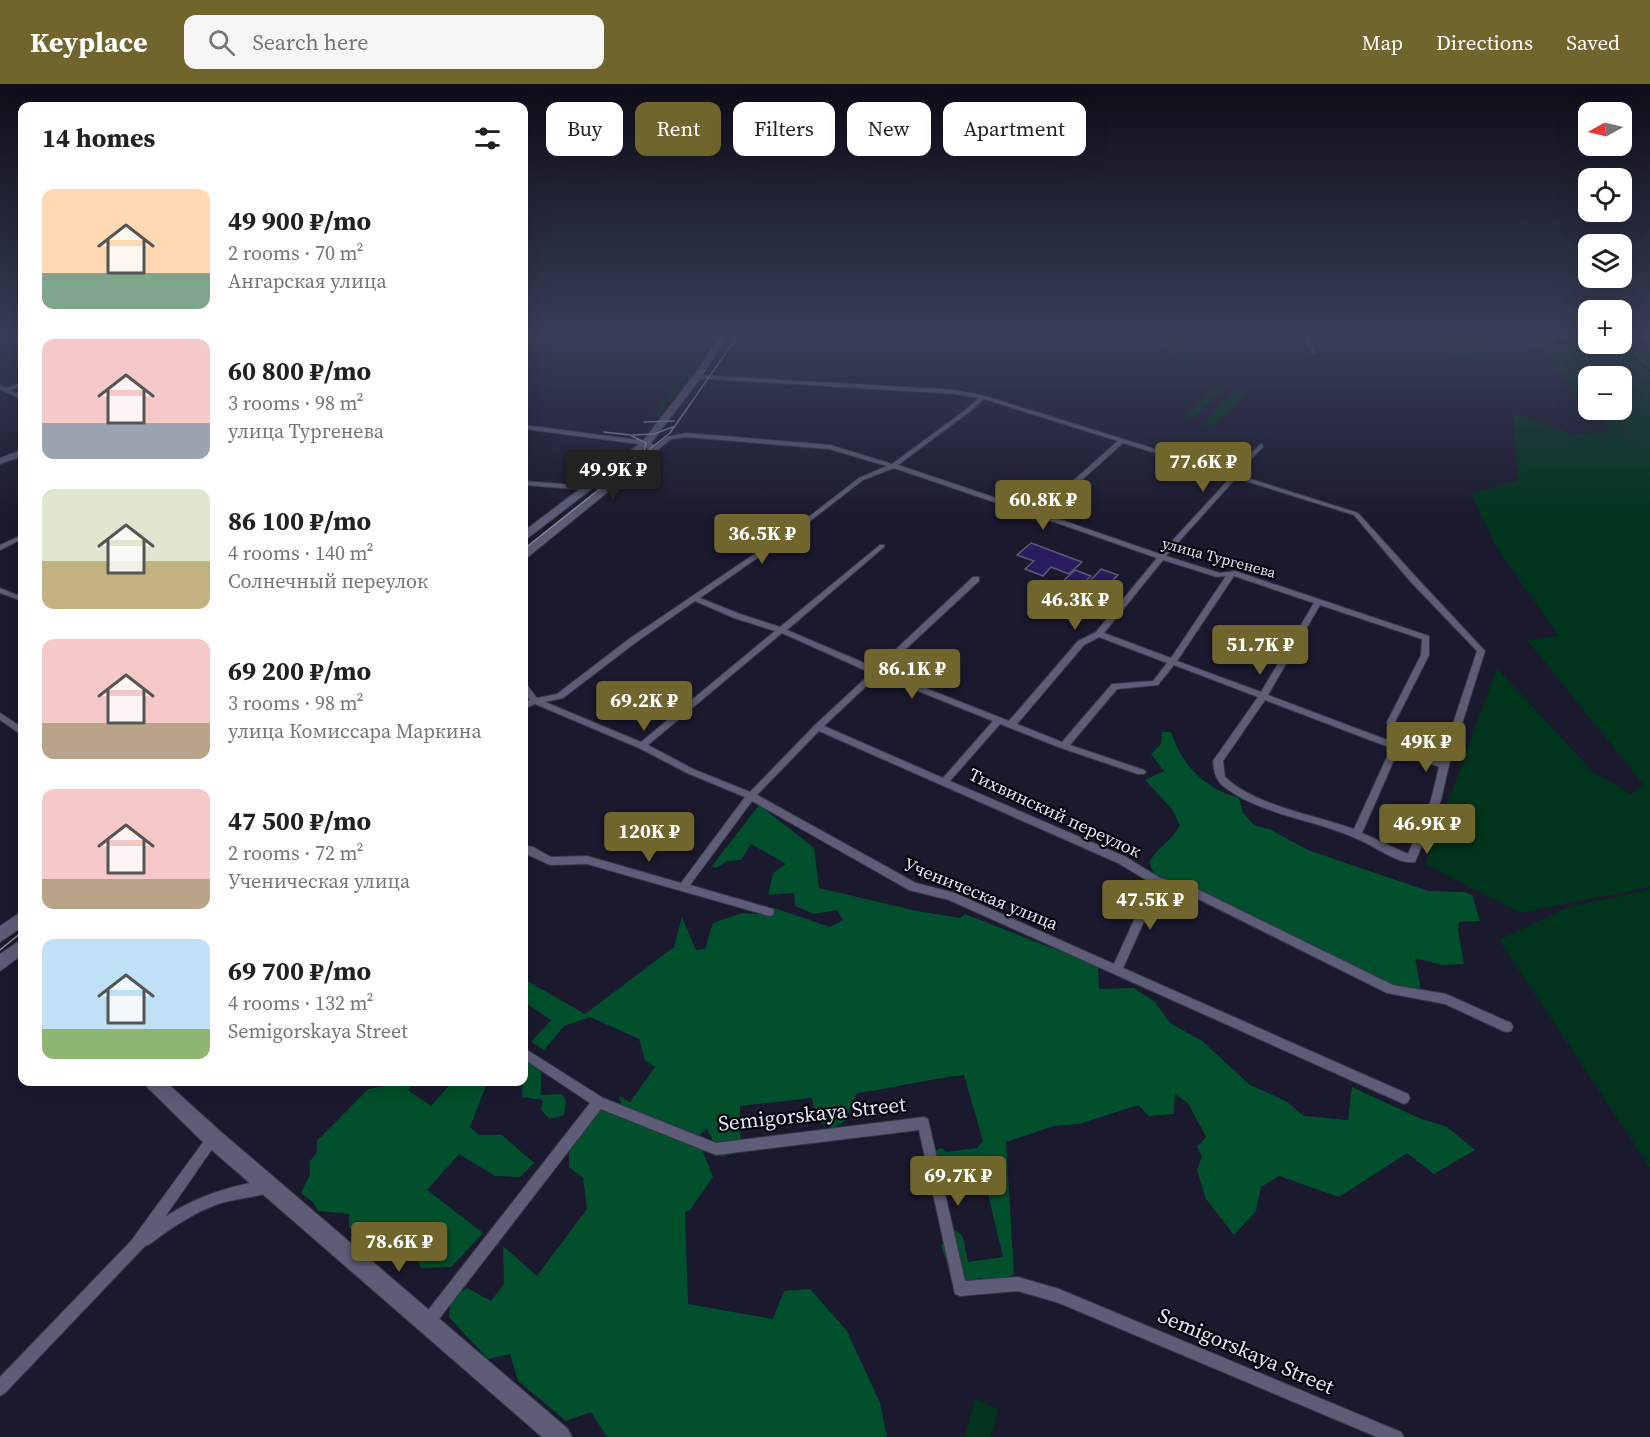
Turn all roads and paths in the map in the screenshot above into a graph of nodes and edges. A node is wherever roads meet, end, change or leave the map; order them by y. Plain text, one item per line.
1 (684, 397) edge
2 (982, 397) edge
3 (987, 397) edge
4 (528, 428) edge
5 (1124, 440) junction
6 (1261, 446) dead end
7 (653, 447) junction
8 (18, 454) edge
9 (1, 460) edge
10 (18, 465) edge
11 (893, 466) junction
12 (1235, 477) junction
13 (528, 483) edge
14 (587, 488) junction
15 (1038, 516) junction
16 (528, 533) edge
17 (18, 539) edge
18 (2, 545) edge
19 (882, 546) dead end
20 (528, 552) edge
21 (1161, 557) junction
22 (1232, 573) junction
23 (975, 579) dead end
24 (0, 590) edge
25 (18, 597) edge
26 (695, 598) junction
27 (1319, 601) junction
28 (782, 630) junction
29 (1099, 634) junction
30 (1173, 661) junction
31 (877, 672) junction
32 (528, 692) edge
33 (1263, 696) junction
34 (536, 701) junction
35 (528, 704) edge
36 (0, 716) edge
37 (999, 720) junction
38 (1011, 725) junction
39 (818, 727) junction
40 (18, 728) edge
41 (642, 746) junction
42 (1064, 746) junction
43 (1395, 748) junction
44 (1444, 765) junction
45 (1142, 771) dead end
46 (945, 781) junction
47 (752, 796) junction
48 (1357, 834) junction
49 (528, 850) edge
50 (1157, 881) junction
51 (683, 887) junction
52 (770, 912) dead end
53 (18, 921) edge
54 (0, 935) edge
55 (15, 952) edge
56 (0, 964) edge
57 (1117, 969) junction
58 (1507, 1027) dead end
59 (528, 1056) edge
60 (158, 1086) edge
61 (1404, 1098) dead end
62 (599, 1102) junction
63 (213, 1138) junction
64 (268, 1186) junction
65 (136, 1246) junction
66 (427, 1323) junction
67 (0, 1388) edge
68 (560, 1437) edge
69 (1396, 1437) edge

1 - 7 main road
2 - 11 street
3 - 5 street
4 - 7 street
5 - 12 street
5 - 15 street
6 - 12 street
7 - 11 street, улица Тургенева
7 - 14 main road
7 - 20 main road
8 - 9 main road
9 - 10 main road
11 - 15 street, улица Тургенева
11 - 26 street
12 - 21 street
12 - 44 street
13 - 14 street
14 - 16 main road
15 - 21 street, улица Тургенева
17 - 18 street
19 - 28 street
21 - 22 street, улица Тургенева
21 - 29 street
22 - 27 street, улица Тургенева
22 - 30 street
23 - 31 street
24 - 25 street
26 - 28 street
26 - 34 street
27 - 33 street
27 - 43 street, улица Тургенева
28 - 31 street
28 - 41 street
29 - 30 street
29 - 38 street
30 - 33 street
30 - 42 street
31 - 37 street
31 - 39 street
32 - 34 street, Ученическая улица
33 - 43 street
33 - 48 street
34 - 35 street
34 - 41 street, Ученическая улица
36 - 40 street
37 - 38 street
37 - 46 street
38 - 42 street
39 - 46 street, Тихвинский переулок
39 - 47 street
41 - 47 street, Ученическая улица
42 - 45 street
43 - 44 street
43 - 48 street
44 - 48 street
46 - 50 street, Тихвинский переулок
47 - 51 street
47 - 57 street, Ученическая улица
49 - 51 street
50 - 57 street
50 - 58 street, Тихвинский переулок
51 - 52 street
53 - 54 main road
55 - 56 main road
57 - 61 street, Ученическая улица
59 - 62 street, Semigorskaya Street
60 - 63 main road
62 - 66 street
62 - 69 street, Semigorskaya Street
63 - 64 main road
63 - 65 street
64 - 65 street
64 - 66 main road
65 - 67 street
66 - 68 main road

